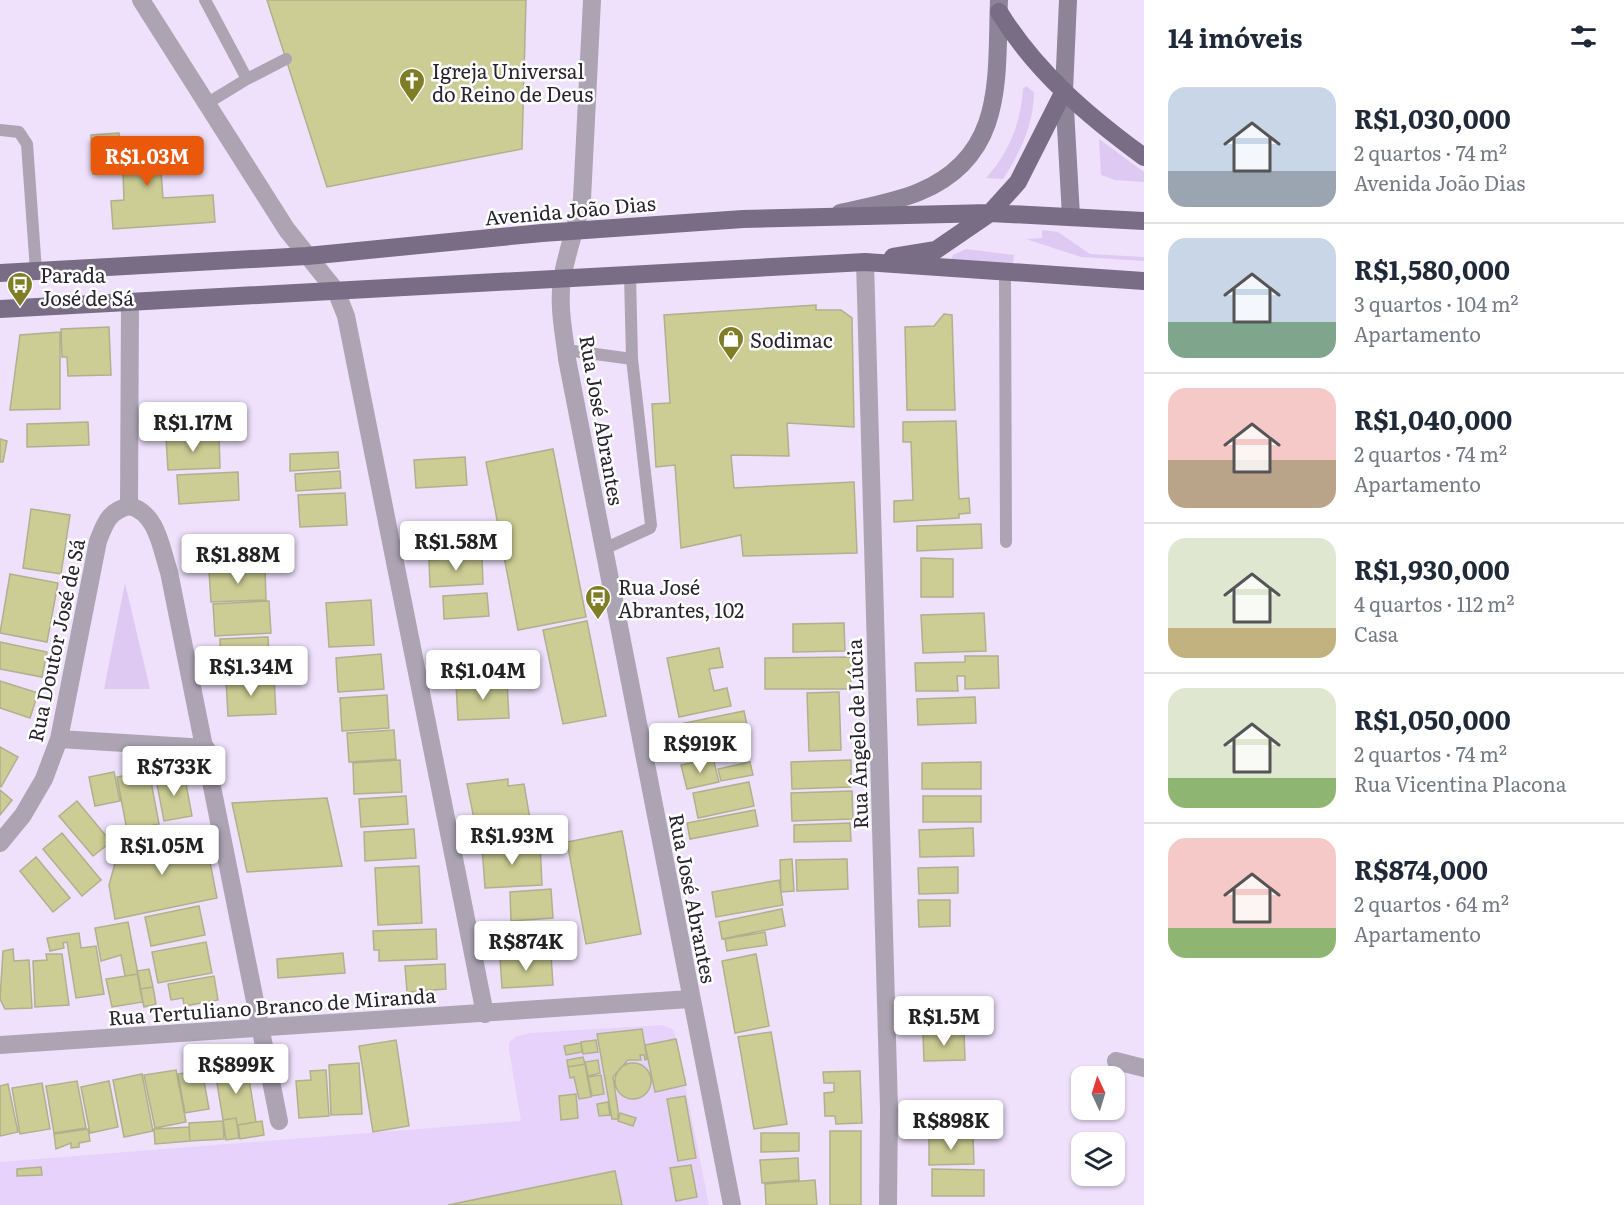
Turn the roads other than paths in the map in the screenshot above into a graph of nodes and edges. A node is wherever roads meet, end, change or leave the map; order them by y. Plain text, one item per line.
1 (141, 0) edge
2 (205, 0) edge
3 (592, 0) edge
4 (1068, 0) edge
5 (999, 6) edge
6 (286, 60) dead end
7 (248, 79) junction
8 (1064, 91) junction
9 (206, 104) junction
10 (0, 130) edge
11 (1144, 157) edge
12 (990, 213) junction
13 (829, 216) junction
14 (1071, 216) junction
15 (1144, 221) edge
16 (577, 230) junction
17 (307, 256) junction
18 (866, 262) junction
19 (36, 271) junction
20 (0, 273) edge
21 (1005, 273) junction
22 (630, 275) junction
23 (562, 279) junction
24 (1144, 281) edge
25 (336, 291) junction
26 (130, 303) junction
27 (0, 309) edge
28 (566, 350) junction
29 (632, 359) junction
30 (129, 506) junction
31 (1006, 542) dead end
32 (604, 549) junction
33 (59, 739) junction
34 (206, 748) junction
35 (0, 843) edge
36 (690, 999) junction
37 (485, 1014) junction
38 (260, 1028) junction
39 (0, 1045) edge
40 (1116, 1061) dead end
41 (1144, 1068) edge
42 (279, 1121) dead end
43 (732, 1205) edge
44 (888, 1205) edge

1 - 9 street
2 - 7 lane
3 - 16 street, Rua José Abrantes
4 - 8 main road
5 - 8 main road
5 - 13 main road
6 - 7 lane
7 - 9 lane
8 - 11 main road
8 - 12 main road
8 - 14 main road
9 - 17 street
10 - 19 lane
12 - 13 main road, Avenida João Dias
12 - 14 main road, Avenida João Dias
12 - 18 main road
13 - 16 main road, Avenida João Dias
14 - 15 main road, Avenida João Dias
16 - 17 main road, Avenida João Dias
16 - 23 street, Rua José Abrantes
17 - 19 main road, Avenida João Dias
17 - 25 street
18 - 21 main road
18 - 22 main road
18 - 44 street, Rua Ângelo de Lúcia
19 - 20 main road, Avenida João Dias
21 - 24 main road
21 - 31 lane
22 - 23 main road
22 - 29 lane
23 - 25 main road
23 - 28 street, Rua José Abrantes
25 - 26 main road
25 - 37 street
26 - 27 main road
26 - 30 street
28 - 29 lane
28 - 32 street, Rua José Abrantes
29 - 32 lane
30 - 33 street, Rua Doutor José de Sá
30 - 34 street
32 - 36 street, Rua José Abrantes
33 - 34 street
33 - 35 street, Rua Doutor José de Sá
34 - 38 street
36 - 37 street, Rua Tertuliano Branco de Miranda
36 - 43 street, Rua José Abrantes
37 - 38 street, Rua Tertuliano Branco de Miranda
38 - 39 street, Rua Tertuliano Branco de Miranda
38 - 42 street
40 - 41 street

